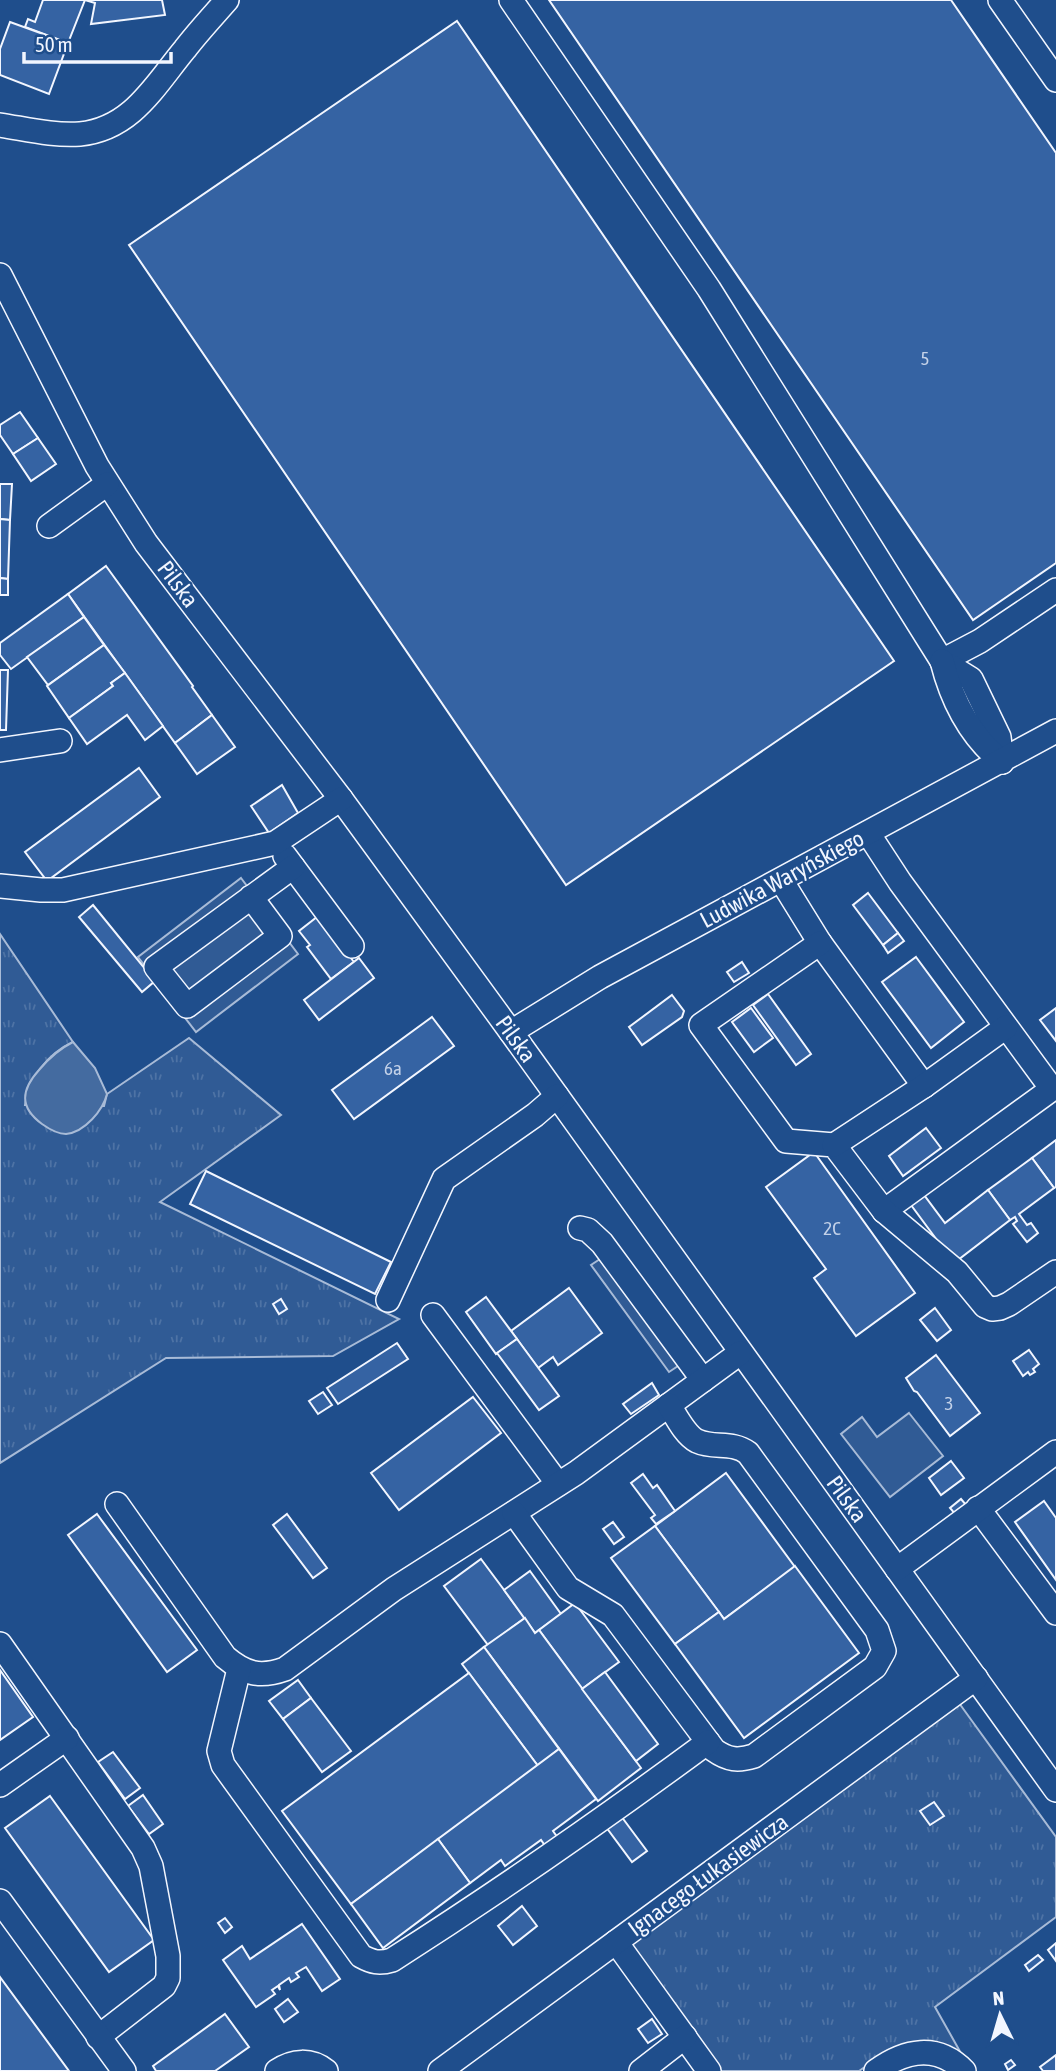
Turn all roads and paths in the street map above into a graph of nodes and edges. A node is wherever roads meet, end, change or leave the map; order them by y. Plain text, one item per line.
1 (227, 0) edge
2 (511, 0) edge
3 (1000, 0) edge
4 (1056, 80) edge
5 (0, 125) edge
6 (0, 275) edge
7 (107, 484) junction
8 (49, 526) dead end
9 (1056, 590) edge
10 (942, 662) junction
11 (1056, 732) edge
12 (60, 741) dead end
13 (0, 750) edge
14 (1002, 762) junction
15 (341, 799) junction
16 (869, 833) junction
17 (275, 843) junction
18 (293, 867) junction
19 (781, 880) junction
20 (0, 886) edge
21 (251, 897) junction
22 (820, 943) junction
23 (352, 946) dead end
24 (1006, 1027) junction
25 (511, 1032) junction
26 (924, 1086) junction
27 (557, 1096) junction
28 (834, 1145) junction
29 (884, 1211) junction
30 (580, 1228) dead end
31 (1056, 1272) edge
32 (388, 1300) dead end
33 (433, 1315) dead end
34 (740, 1353) junction
35 (703, 1380) junction
36 (668, 1405) junction
37 (1054, 1458) edge
38 (558, 1484) junction
39 (117, 1504) dead end
40 (978, 1508) junction
41 (514, 1513) junction
42 (897, 1569) junction
43 (1056, 1613) edge
44 (0, 1644) edge
45 (239, 1669) junction
46 (976, 1678) junction
47 (67, 1738) junction
48 (708, 1742) junction
49 (0, 1785) edge
50 (1056, 1790) edge
51 (0, 1901) edge
52 (616, 1942) junction
53 (99, 2037) junction
54 (685, 2037) junction
55 (124, 2071) edge
56 (277, 2071) edge
57 (326, 2071) edge
58 (440, 2071) edge
59 (641, 2071) edge
60 (709, 2071) edge
61 (876, 2071) edge
62 (964, 2071) edge

1 - 5 street
2 - 10 street
3 - 4 street
6 - 7 street, Pilska
7 - 8 street
7 - 15 street, Pilska
9 - 10 street
10 - 14 street
11 - 14 street, Ludwika Waryńskiego
12 - 13 street
14 - 16 street, Ludwika Waryńskiego
15 - 17 street
15 - 25 street, Pilska
16 - 19 street, Ludwika Waryńskiego
16 - 24 street
17 - 18 street
17 - 20 street
18 - 21 street
18 - 23 street
19 - 22 street
19 - 25 street, Ludwika Waryńskiego
21 - 21 street
22 - 26 street
22 - 28 street
24 - 26 street
24 - 29 street
25 - 27 street, Pilska
26 - 28 street
27 - 32 street
27 - 34 street, Pilska
28 - 29 street
29 - 31 street
30 - 35 street
33 - 38 street
34 - 35 street
34 - 42 street, Pilska
35 - 36 street
36 - 38 street
36 - 48 street
37 - 40 street
38 - 41 street
39 - 45 street
40 - 42 street
40 - 43 street
41 - 45 street
41 - 48 street
42 - 46 street, Pilska
44 - 47 street
45 - 48 street
46 - 50 street, Pilska
46 - 52 street, Ignacego Łukasiewicza
47 - 49 street
47 - 53 street
51 - 53 street
52 - 54 street
52 - 58 street, Ignacego Łukasiewicza
53 - 55 street
54 - 59 street
54 - 60 street
56 - 57 street
61 - 62 street

